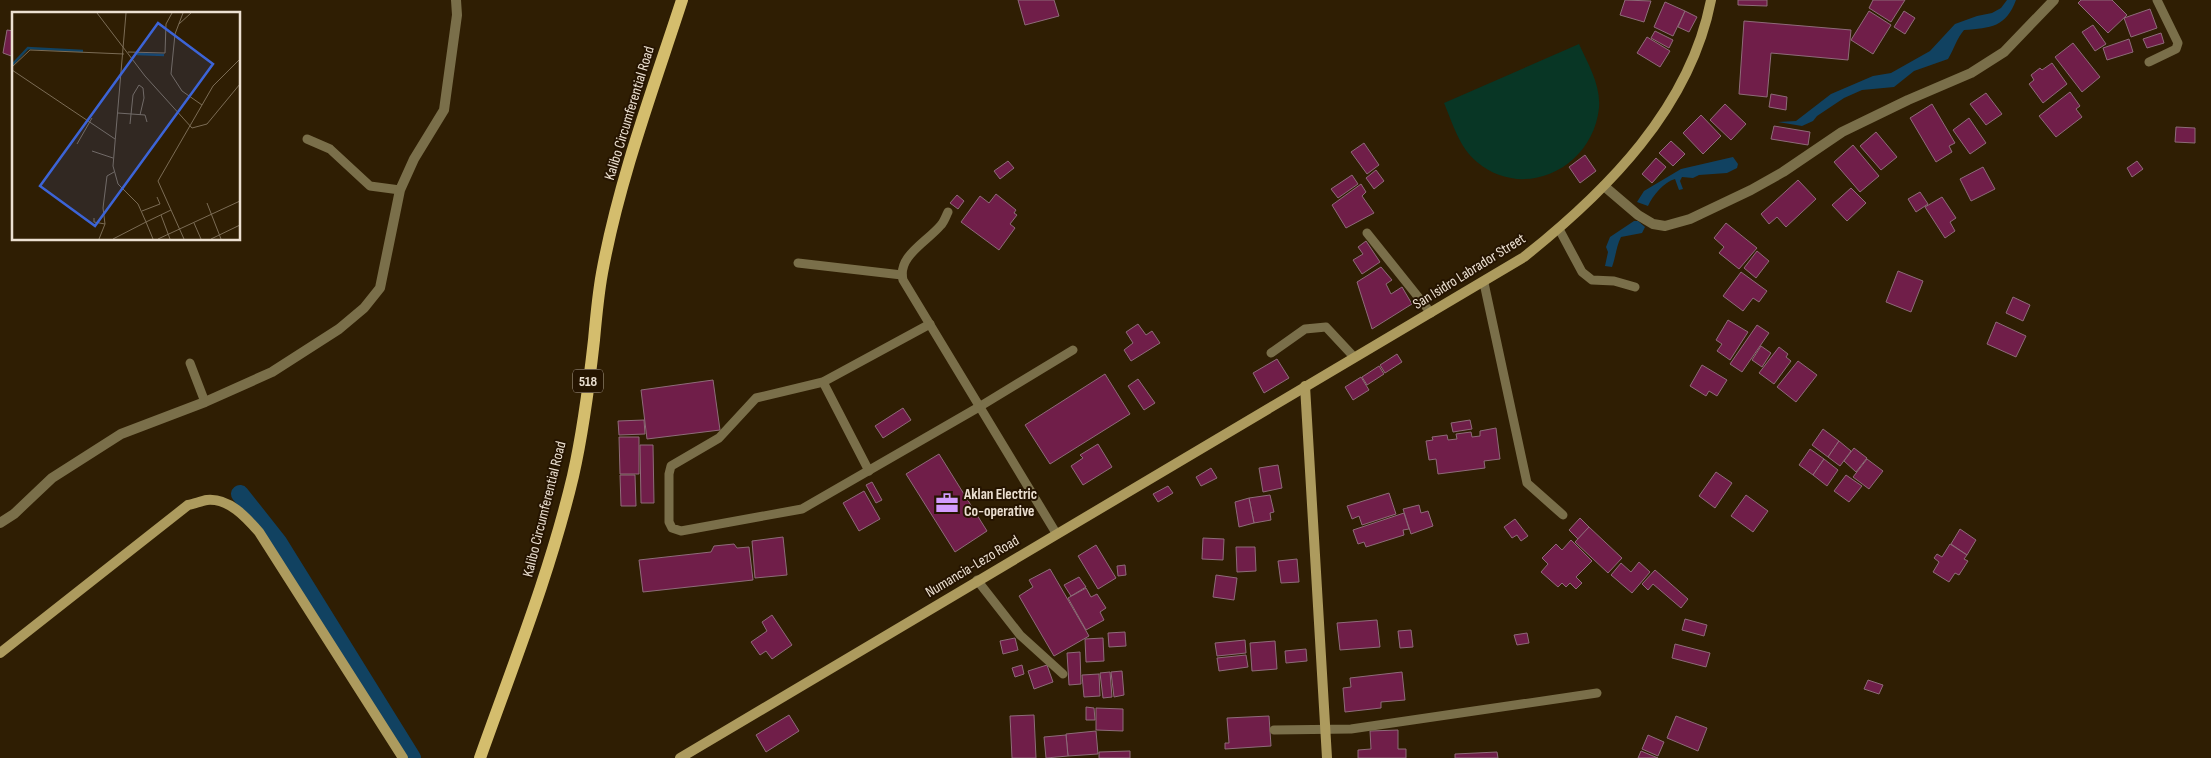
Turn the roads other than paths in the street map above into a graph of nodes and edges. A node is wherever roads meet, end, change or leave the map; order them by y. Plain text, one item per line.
1 (456, 0) edge
2 (682, 0) edge
3 (1712, 0) edge
4 (2054, 0) edge
5 (2157, 0) edge
6 (2149, 62) dead end
7 (308, 139) dead end
8 (1604, 186) junction
9 (400, 190) junction
10 (948, 212) dead end
11 (1559, 229) junction
12 (1367, 233) dead end
13 (798, 262) dead end
14 (902, 275) junction
15 (1484, 283) junction
16 (1635, 287) dead end
17 (1431, 313) junction
18 (930, 324) junction
19 (1073, 350) dead end
20 (1271, 353) dead end
21 (1354, 358) junction
22 (190, 363) dead end
23 (823, 382) junction
24 (1305, 386) junction
25 (205, 402) junction
26 (979, 407) junction
27 (869, 470) junction
28 (1563, 515) dead end
29 (0, 523) edge
30 (1056, 533) junction
31 (977, 580) junction
32 (0, 653) edge
33 (1063, 674) dead end
34 (1597, 693) dead end
35 (1274, 730) dead end
36 (1325, 730) junction
37 (403, 758) edge
38 (480, 758) edge
39 (680, 758) edge
40 (1327, 758) edge

1 - 9 street
2 - 38 main road, Kalibo Circumferential Road / 518
3 - 8 main road, San Isidro Labrador Street
4 - 8 street
5 - 6 lane
7 - 9 lane
8 - 11 main road, San Isidro Labrador Street
9 - 25 street
10 - 14 lane
11 - 15 main road, San Isidro Labrador Street
11 - 16 lane
12 - 17 lane
13 - 14 lane
14 - 18 lane
15 - 17 main road, San Isidro Labrador Street
15 - 28 lane
17 - 21 main road, San Isidro Labrador Street
18 - 23 lane
18 - 26 lane
19 - 26 lane
20 - 21 lane
21 - 24 main road, San Isidro Labrador Street
22 - 25 lane
23 - 27 lane
23 - 27 lane
24 - 30 main road, Numancia-Lezo Road
24 - 36 main road
25 - 29 street
26 - 27 lane
26 - 30 lane
30 - 31 main road, Numancia-Lezo Road
31 - 33 lane
31 - 39 main road, Numancia-Lezo Road
32 - 37 main road
34 - 36 lane
35 - 36 lane
36 - 40 main road

